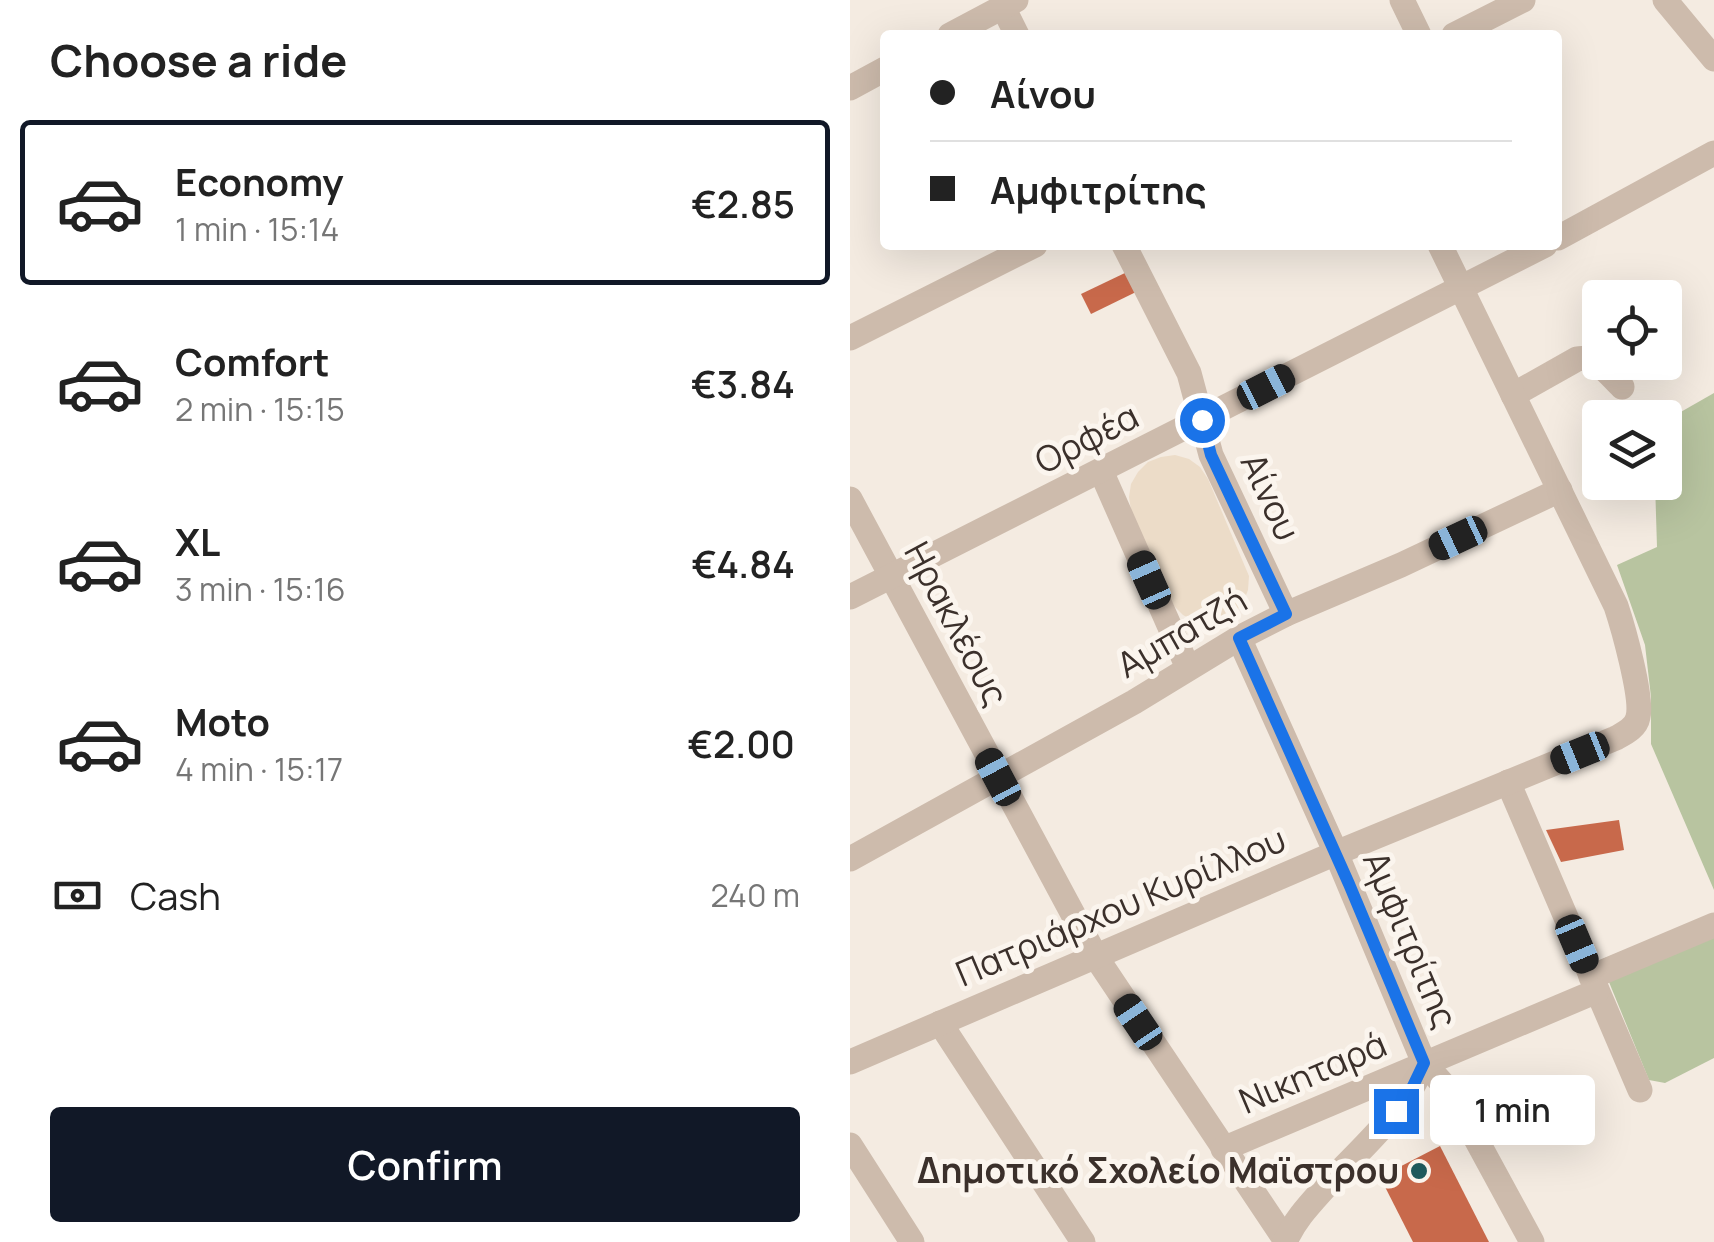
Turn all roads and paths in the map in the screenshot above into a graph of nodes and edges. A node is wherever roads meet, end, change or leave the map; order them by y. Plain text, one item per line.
1 (1402, 0) edge
2 (1524, 0) edge
3 (1664, 0) edge
4 (1009, 4) edge
5 (960, 30) edge
6 (1016, 30) edge
7 (1417, 30) edge
8 (1464, 30) edge
9 (1713, 57) edge
10 (880, 72) edge
11 (850, 88) edge
12 (1714, 153) edge
13 (1562, 236) edge
14 (1025, 250) edge
15 (1127, 250) edge
16 (1442, 250) edge
17 (1529, 250) edge
18 (1461, 288) junction
19 (850, 338) edge
20 (1622, 387) dead end
21 (1513, 395) junction
22 (1202, 420) junction
23 (1101, 471) junction
24 (1560, 490) junction
25 (850, 498) edge
26 (890, 576) junction
27 (850, 597) edge
28 (1286, 614) junction
29 (1239, 638) junction
30 (1188, 668) junction
31 (998, 777) junction
32 (1508, 782) junction
33 (1336, 853) junction
34 (850, 859) edge
35 (1714, 926) edge
36 (1096, 957) junction
37 (1594, 984) junction
38 (940, 1023) junction
39 (850, 1062) edge
40 (1424, 1063) junction
41 (1640, 1090) dead end
42 (850, 1145) edge
43 (1222, 1149) junction
44 (912, 1242) edge
45 (1083, 1242) edge
46 (1286, 1242) edge
47 (1532, 1242) edge

1 - 7 street
2 - 8 street
3 - 9 street
4 - 5 street
4 - 6 street
10 - 11 street
12 - 13 street
14 - 19 street
15 - 22 street, Αίνου
16 - 18 street
17 - 18 street, Ορφέα
18 - 21 street
18 - 22 street, Ορφέα
20 - 21 street
21 - 24 street
22 - 23 street, Ορφέα
22 - 28 street, Αίνου
23 - 26 street, Ορφέα
23 - 30 street
24 - 28 street, Αμπατζή
24 - 32 street, Πατριάρχου Κυρίλλου
25 - 26 street, Ηρακλέους
26 - 27 street, Ορφέα
26 - 31 street, Ηρακλέους
28 - 29 street, Αμπατζή
29 - 30 street, Αμπατζή
29 - 33 street, Αμφιτρίτης
30 - 31 street, Αμπατζή
31 - 34 street, Αμπατζή
31 - 36 street, Ηρακλέους
32 - 33 street, Πατριάρχου Κυρίλλου
32 - 37 street
33 - 36 street, Πατριάρχου Κυρίλλου
33 - 40 street, Αμφιτρίτης
35 - 37 street, Νικηταρά
36 - 38 street, Πατριάρχου Κυρίλλου
36 - 43 street, Ηρακλέους
37 - 40 street, Νικηταρά
37 - 41 street
38 - 39 street, Πατριάρχου Κυρίλλου
38 - 45 street
40 - 43 street, Νικηταρά
40 - 46 street, Αμφιτρίτης
40 - 47 street
42 - 44 street
43 - 46 street, Ηρακλέους

